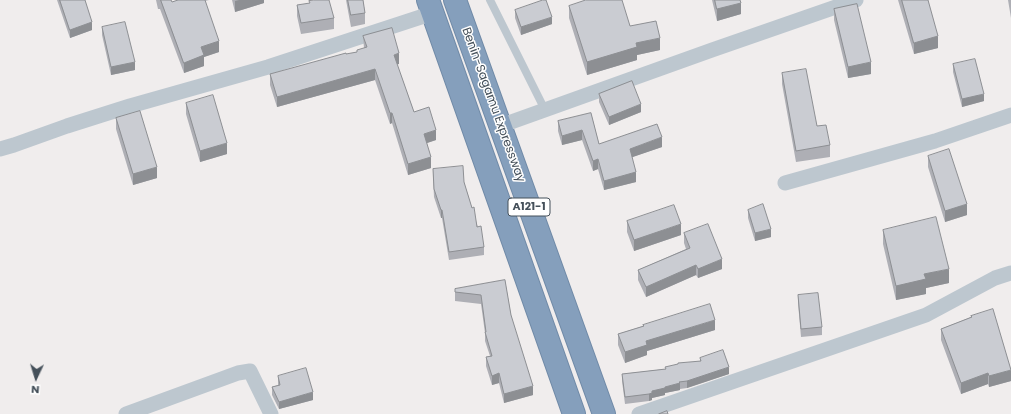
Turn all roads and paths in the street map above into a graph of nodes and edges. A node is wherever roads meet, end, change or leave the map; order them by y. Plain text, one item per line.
1 (455, 0) edge
2 (490, 0) edge
3 (856, 0) edge
4 (430, 6) edge
5 (545, 110) junction
6 (1011, 115) edge
7 (500, 126) junction
8 (0, 149) edge
9 (785, 183) dead end
10 (1011, 273) edge
11 (126, 414) edge
12 (271, 414) edge
13 (574, 414) edge
14 (604, 414) edge
15 (639, 414) edge

1 - 7 highway, Benin-Sagamu Expressway / A121-1
2 - 5 lane
3 - 5 street
4 - 8 street
4 - 13 highway, A121-1
5 - 7 street
6 - 9 street
7 - 14 highway, Benin-Sagamu Expressway / A121-1
10 - 15 street
11 - 12 street

